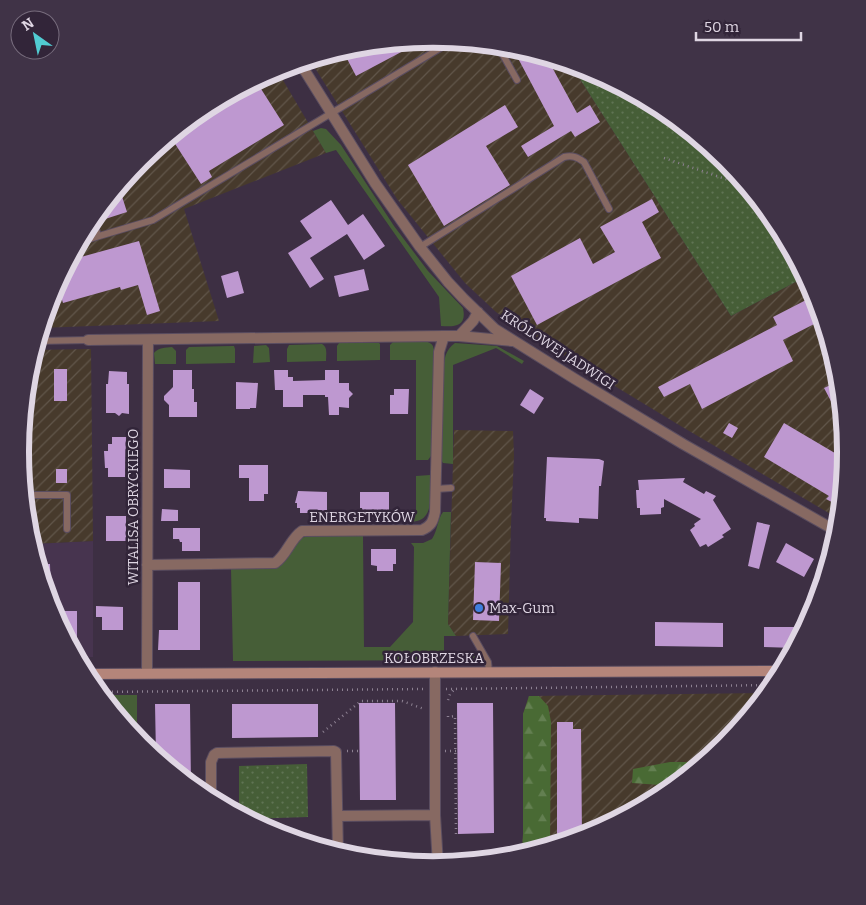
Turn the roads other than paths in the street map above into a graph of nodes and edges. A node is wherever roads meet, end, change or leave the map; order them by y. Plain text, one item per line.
1 (440, 48) edge
2 (503, 55) edge
3 (304, 70) edge
4 (517, 80) dead end
5 (332, 114) junction
6 (609, 209) dead end
7 (96, 229) edge
8 (98, 236) junction
9 (90, 239) edge
10 (420, 248) junction
11 (478, 312) junction
12 (444, 336) junction
13 (459, 336) junction
14 (88, 340) joint
15 (148, 340) junction
16 (45, 341) edge
17 (515, 341) junction
18 (451, 488) dead end
19 (436, 489) junction
20 (31, 495) edge
21 (830, 527) edge
22 (68, 529) dead end
23 (146, 565) junction
24 (472, 636) dead end
25 (773, 670) edge
26 (435, 672) junction
27 (489, 672) junction
28 (146, 673) junction
29 (95, 674) edge
30 (211, 791) edge
31 (436, 815) junction
32 (338, 816) junction
33 (338, 845) edge
34 (438, 857) edge

1 - 5 lane
2 - 4 lane
3 - 5 street, KRÓLOWEJ JADWIGI
5 - 8 lane
5 - 10 street, KRÓLOWEJ JADWIGI
6 - 10 lane
7 - 8 lane
8 - 9 lane
10 - 11 street, KRÓLOWEJ JADWIGI
11 - 13 street
11 - 17 street, KRÓLOWEJ JADWIGI
12 - 13 street
12 - 15 street
12 - 19 street, ENERGETYKÓW
13 - 17 street
14 - 15 street
14 - 16 lane
15 - 23 street, WITALISA OBRYCKIEGO
17 - 21 street, KRÓLOWEJ JADWIGI
18 - 19 lane
19 - 23 street, ENERGETYKÓW
20 - 22 lane
23 - 28 street, WITALISA OBRYCKIEGO
24 - 27 lane
25 - 27 main road, KOŁOBRZESKA
26 - 27 main road, KOŁOBRZESKA
26 - 28 main road, KOŁOBRZESKA
26 - 31 street
28 - 29 main road, KOŁOBRZESKA
30 - 32 street
31 - 32 street
31 - 34 street
32 - 33 street

